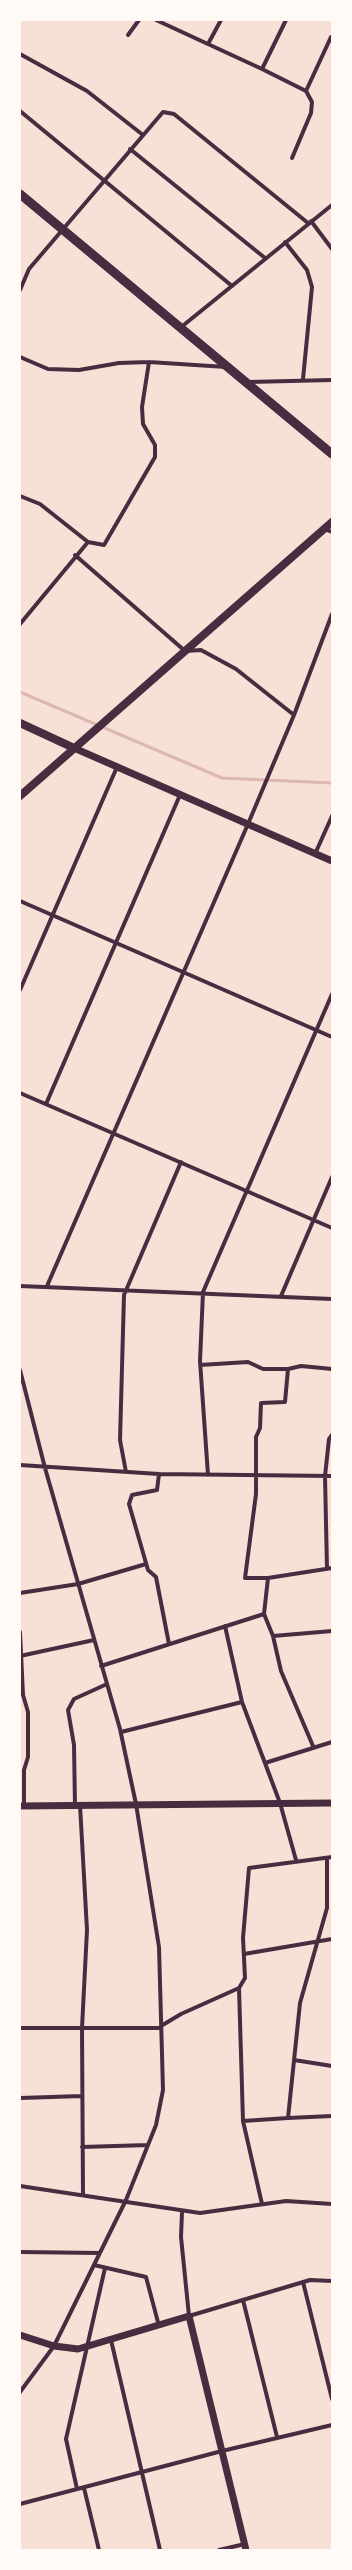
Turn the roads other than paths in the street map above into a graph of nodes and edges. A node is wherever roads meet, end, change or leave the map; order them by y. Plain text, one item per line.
1 (139, 20) edge
2 (156, 20) edge
3 (221, 20) edge
4 (286, 20) edge
5 (128, 35) dead end
6 (331, 37) dead end
7 (208, 44) junction
8 (20, 54) edge
9 (262, 69) junction
10 (306, 91) junction
11 (20, 111) edge
12 (143, 135) junction
13 (130, 149) junction
14 (292, 158) dead end
15 (104, 180) junction
16 (20, 194) edge
17 (332, 205) edge
18 (309, 222) junction
19 (63, 229) junction
20 (285, 242) junction
21 (332, 249) edge
22 (265, 258) junction
23 (232, 286) junction
24 (20, 290) edge
25 (180, 328) junction
26 (20, 357) edge
27 (149, 362) junction
28 (228, 367) junction
29 (303, 380) junction
30 (332, 380) edge
31 (246, 382) junction
32 (332, 454) edge
33 (20, 496) edge
34 (332, 522) edge
35 (328, 530) edge
36 (88, 542) junction
37 (76, 555) junction
38 (332, 614) edge
39 (20, 624) edge
40 (185, 651) junction
41 (294, 715) junction
42 (20, 723) edge
43 (74, 748) junction
44 (117, 767) junction
45 (180, 795) junction
46 (20, 796) edge
47 (332, 816) edge
48 (248, 824) junction
49 (315, 854) junction
50 (332, 861) edge
51 (20, 901) edge
52 (52, 915) junction
53 (117, 943) junction
54 (183, 972) junction
55 (20, 990) edge
56 (332, 994) edge
57 (316, 1030) junction
58 (332, 1037) edge
59 (20, 1093) edge
60 (46, 1104) junction
61 (114, 1133) junction
62 (181, 1162) junction
63 (332, 1177) edge
64 (247, 1191) junction
65 (314, 1220) junction
66 (332, 1228) edge
67 (20, 1286) edge
68 (48, 1286) junction
69 (126, 1289) junction
70 (203, 1292) junction
71 (281, 1296) junction
72 (332, 1300) edge
73 (200, 1365) junction
74 (288, 1369) junction
75 (332, 1369) edge
76 (20, 1370) edge
77 (332, 1435) edge
78 (20, 1465) edge
79 (44, 1468) junction
80 (126, 1472) junction
81 (159, 1474) junction
82 (208, 1475) junction
83 (258, 1475) junction
84 (325, 1476) junction
85 (332, 1476) edge
86 (146, 1564) junction
87 (330, 1568) edge
88 (268, 1578) junction
89 (78, 1584) junction
90 (20, 1592) edge
91 (264, 1614) junction
92 (225, 1626) junction
93 (332, 1631) edge
94 (20, 1632) edge
95 (273, 1636) junction
96 (94, 1640) junction
97 (169, 1644) junction
98 (21, 1656) edge
99 (101, 1666) junction
100 (107, 1684) junction
101 (242, 1702) junction
102 (121, 1732) junction
103 (332, 1742) edge
104 (313, 1746) junction
105 (265, 1763) junction
106 (280, 1803) junction
107 (332, 1803) edge
108 (136, 1804) junction
109 (22, 1806) edge
110 (77, 1806) junction
111 (332, 1857) edge
112 (327, 1858) junction
113 (296, 1860) junction
114 (332, 1939) edge
115 (319, 1940) junction
116 (244, 1954) junction
117 (239, 1988) junction
118 (161, 2027) junction
119 (20, 2028) edge
120 (82, 2028) junction
121 (294, 2060) junction
122 (332, 2066) edge
123 (82, 2096) junction
124 (20, 2098) edge
125 (332, 2116) edge
126 (288, 2118) junction
127 (243, 2121) junction
128 (148, 2145) junction
129 (82, 2147) junction
130 (20, 2186) edge
131 (83, 2195) junction
132 (126, 2200) junction
133 (262, 2204) junction
134 (332, 2204) edge
135 (182, 2212) junction
136 (20, 2252) edge
137 (100, 2253) junction
138 (94, 2265) junction
139 (105, 2268) junction
140 (332, 2280) edge
141 (303, 2282) junction
142 (243, 2300) junction
143 (189, 2316) junction
144 (159, 2326) junction
145 (20, 2335) edge
146 (111, 2340) junction
147 (54, 2346) junction
148 (87, 2348) junction
149 (20, 2392) edge
150 (332, 2399) edge
151 (332, 2425) edge
152 (277, 2437) junction
153 (222, 2451) junction
154 (142, 2473) junction
155 (84, 2488) junction
156 (77, 2489) junction
157 (20, 2504) edge
158 (245, 2547) edge
159 (99, 2550) edge
160 (160, 2550) edge
161 (219, 2550) edge

1 - 5 street
2 - 7 street
3 - 7 street
4 - 9 street
6 - 10 street
7 - 9 street
8 - 12 street
9 - 10 street
10 - 14 street
11 - 15 street
12 - 13 street
12 - 18 street
13 - 15 street
13 - 22 street
15 - 19 street
15 - 23 street
16 - 19 main road
17 - 18 street
18 - 20 street
18 - 21 street
19 - 24 street
19 - 25 main road
20 - 22 street
20 - 29 street
22 - 23 street
23 - 25 street
25 - 28 main road
26 - 27 street
27 - 28 street
27 - 36 street
28 - 31 main road
29 - 30 street
29 - 31 street
31 - 32 main road
33 - 36 street
34 - 35 main road
35 - 40 main road
36 - 37 street
37 - 39 street
37 - 40 street
38 - 41 street
40 - 41 street
40 - 43 main road
41 - 48 street
42 - 43 main road
43 - 44 street
43 - 46 main road
44 - 45 street
44 - 52 street
45 - 48 street
45 - 53 street
47 - 49 street
48 - 49 street
48 - 54 street
49 - 50 street
51 - 52 street
52 - 53 street
52 - 55 street
53 - 54 street
53 - 60 street
54 - 57 street
54 - 61 street
56 - 57 street
57 - 58 street
57 - 64 street
59 - 60 street
60 - 61 street
61 - 62 street
61 - 68 street
62 - 64 street
62 - 69 street
63 - 65 street
64 - 65 street
64 - 70 street
65 - 66 street
65 - 71 street
67 - 68 street
68 - 69 street
69 - 70 street
69 - 80 street
70 - 71 street
70 - 73 street
71 - 72 street
73 - 74 street
73 - 82 street
74 - 75 street
74 - 83 street
76 - 79 street
77 - 84 street
78 - 79 street
79 - 80 street
79 - 89 street
80 - 81 street
81 - 82 street
81 - 86 street
82 - 83 street
83 - 84 street
83 - 88 street
84 - 85 street
84 - 87 street
86 - 89 street
86 - 97 street
87 - 88 street
88 - 91 street
89 - 90 street
89 - 96 street
91 - 92 street
91 - 95 street
92 - 97 street
92 - 101 street
93 - 95 street
94 - 98 street
95 - 104 street
96 - 98 street
96 - 99 street
97 - 99 street
98 - 109 street
99 - 100 street
100 - 102 street
100 - 110 street
101 - 102 street
101 - 105 street
102 - 108 street
103 - 104 street
104 - 105 street
105 - 106 street
106 - 107 street
106 - 108 street
106 - 113 street
108 - 110 street
108 - 118 street
109 - 110 street
110 - 120 street
111 - 112 street
112 - 113 street
112 - 115 street
113 - 116 street
114 - 115 street
115 - 116 street
115 - 121 street
116 - 117 street
117 - 118 street
117 - 127 street
118 - 120 street
118 - 128 street
119 - 120 street
120 - 123 street
121 - 122 street
121 - 126 street
123 - 124 street
123 - 129 street
125 - 126 street
126 - 127 street
127 - 133 street
128 - 129 street
128 - 132 street
129 - 131 street
130 - 131 street
131 - 132 street
132 - 135 street
132 - 137 street
133 - 134 street
133 - 135 street
135 - 143 street
136 - 137 street
137 - 138 street
138 - 139 street
138 - 147 street
139 - 144 street
139 - 148 street
140 - 141 street
141 - 142 street
141 - 150 street
142 - 143 street
142 - 152 street
143 - 144 street
143 - 153 street
144 - 146 street
145 - 147 street
146 - 148 street
146 - 154 street
147 - 148 street
147 - 149 street
148 - 156 street
151 - 152 street
152 - 153 street
153 - 154 street
153 - 158 street
154 - 155 street
154 - 160 street
155 - 156 street
155 - 159 street
156 - 157 street
158 - 161 street

